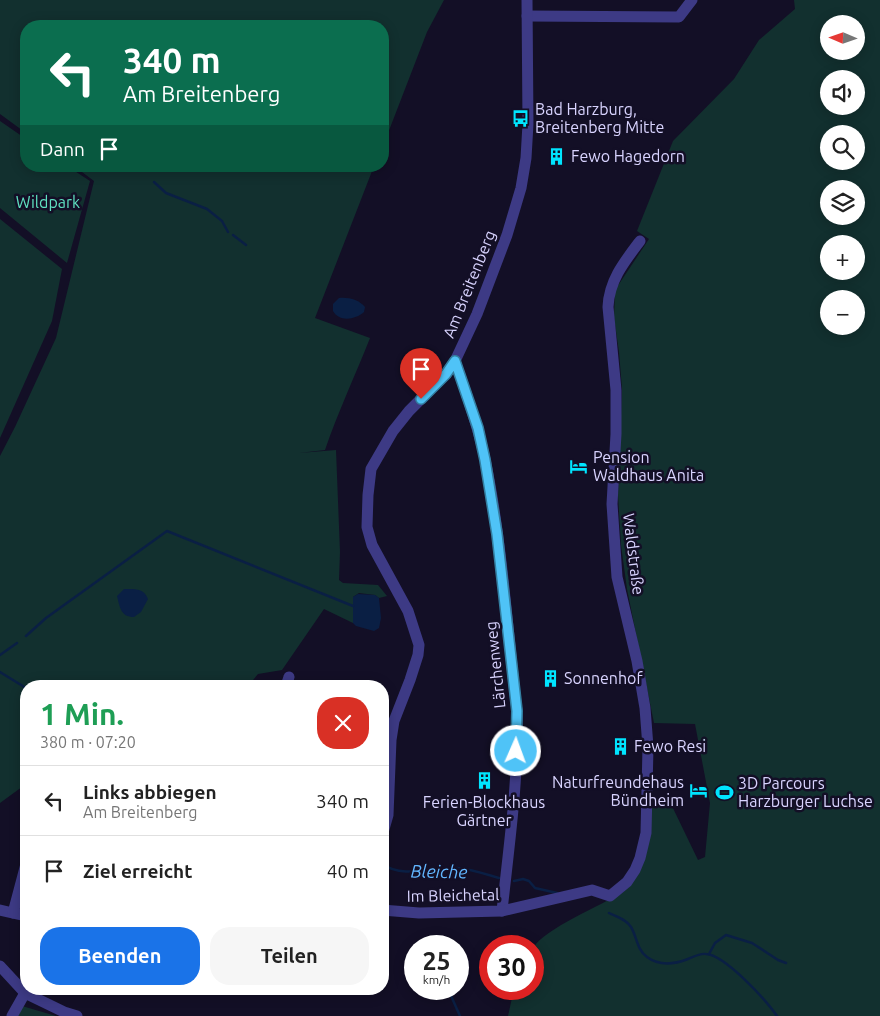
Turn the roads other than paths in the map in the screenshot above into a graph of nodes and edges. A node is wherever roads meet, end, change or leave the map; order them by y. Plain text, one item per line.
1 (527, 0) edge
2 (692, 0) edge
3 (527, 16) junction
4 (640, 241) dead end
5 (455, 361) junction
6 (389, 765) edge
7 (20, 887) edge
8 (610, 896) joint
9 (0, 910) edge
10 (389, 911) edge
11 (502, 911) junction
12 (13, 913) junction
13 (20, 915) edge
14 (0, 966) edge
15 (20, 988) edge
16 (24, 995) edge
17 (29, 995) edge
18 (12, 1016) edge
19 (77, 1016) edge

1 - 3 street, Am Breitenberg
2 - 3 street
3 - 5 street, Am Breitenberg
4 - 8 street, Waldstraße
5 - 6 street, Am Breitenberg
5 - 11 street, Lärchenweg
7 - 12 street
8 - 11 street, Im Bleichetal
9 - 12 street
10 - 11 street, Im Bleichetal
12 - 13 street
14 - 15 street
16 - 18 street
17 - 19 street

